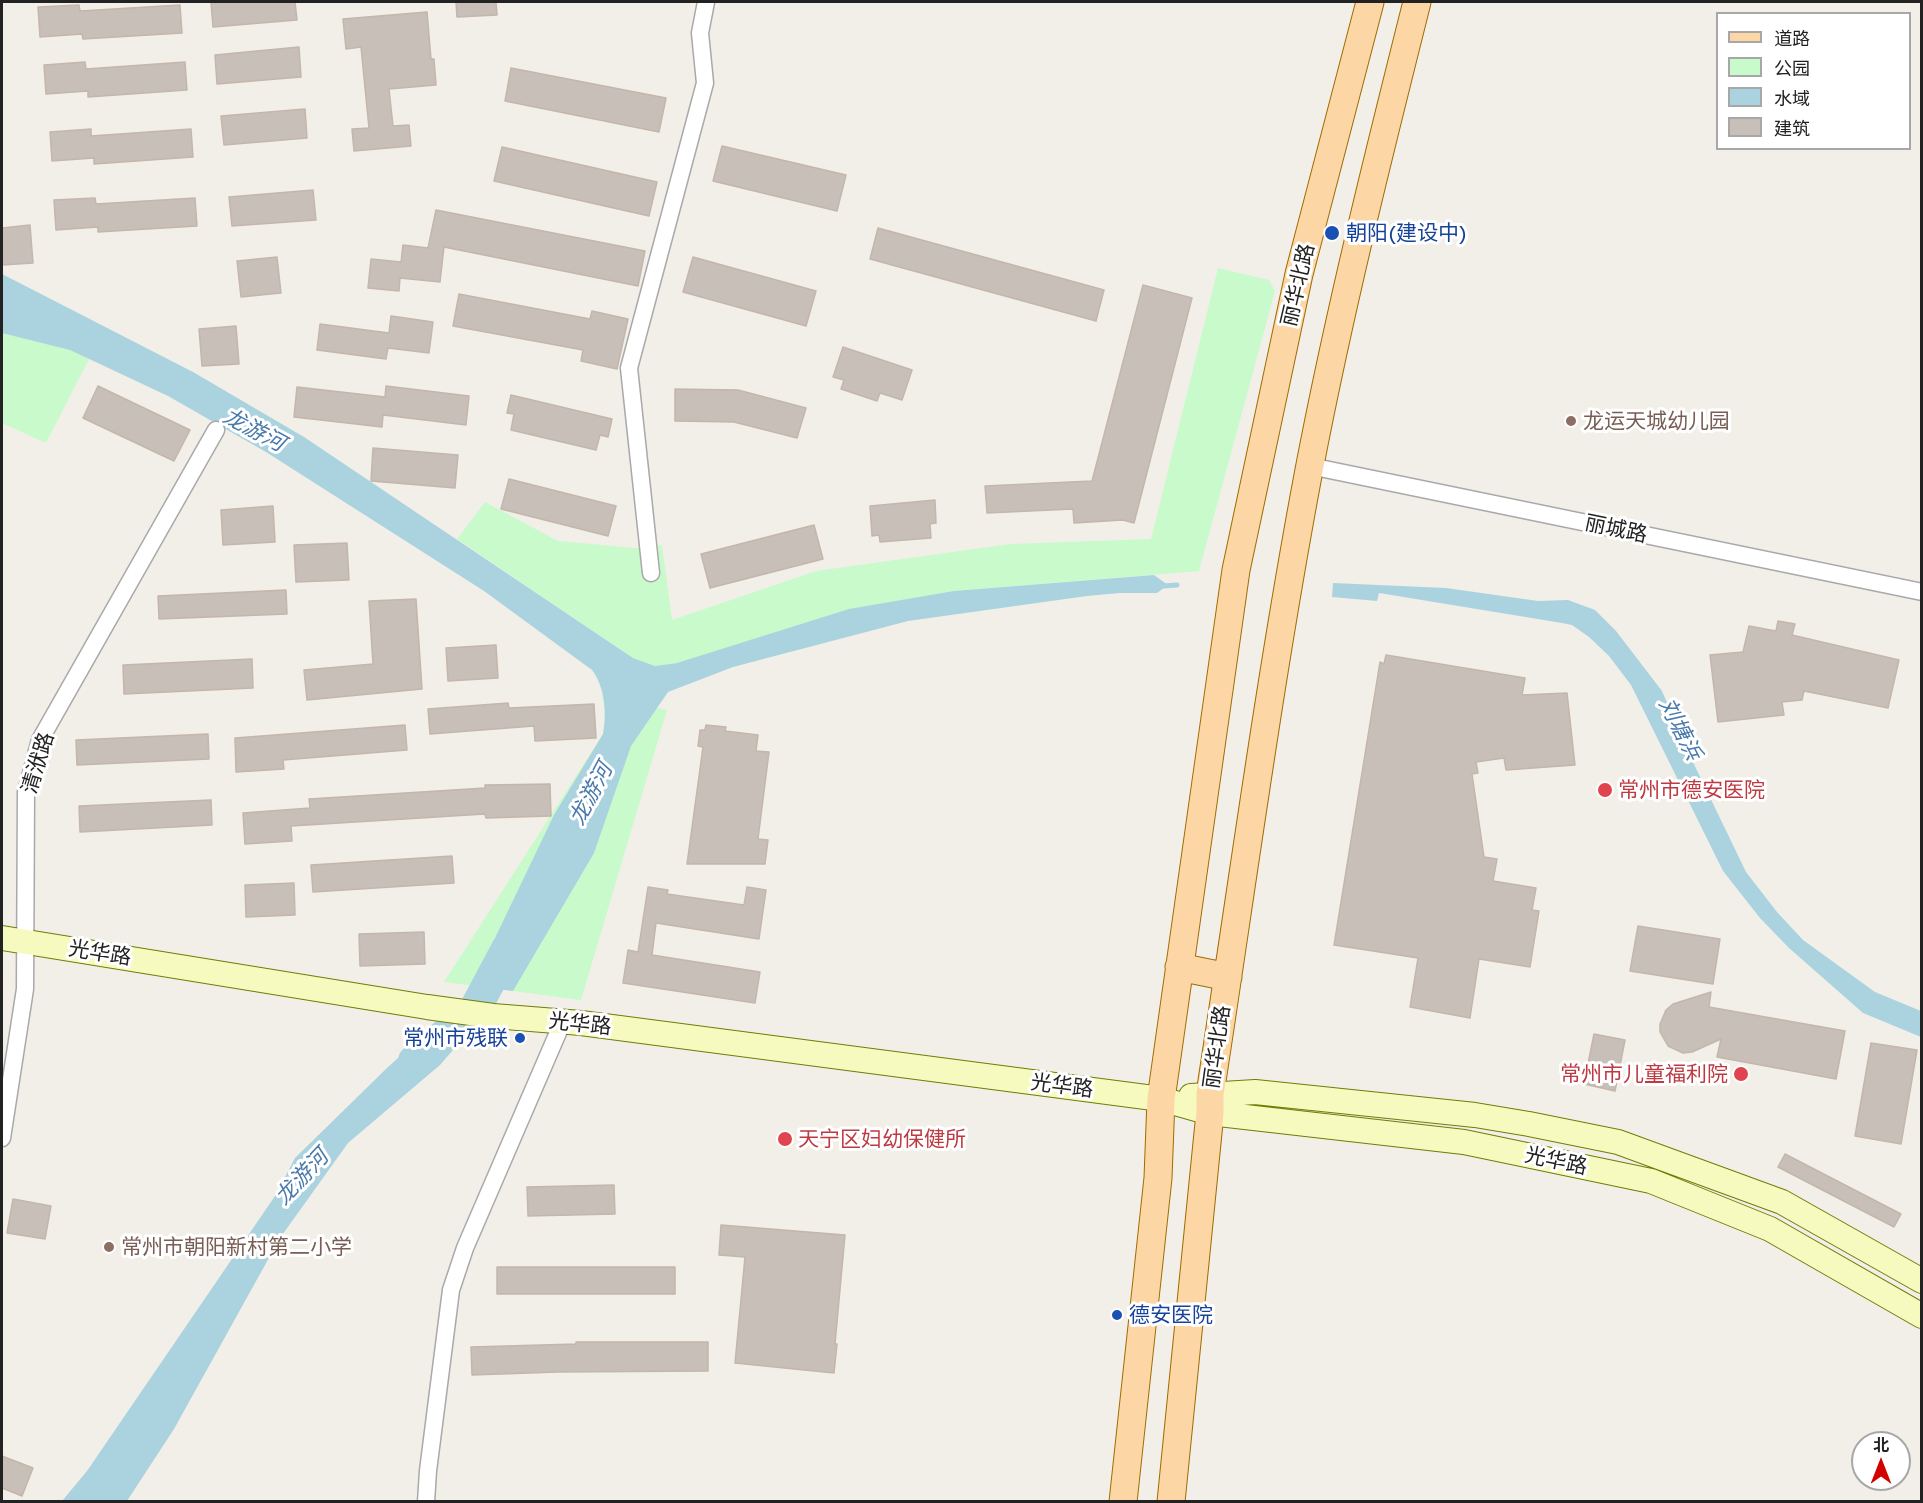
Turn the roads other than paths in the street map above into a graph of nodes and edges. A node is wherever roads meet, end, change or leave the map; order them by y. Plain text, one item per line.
1 (706, 2) edge
2 (1370, 2) edge
3 (1417, 2) edge
4 (216, 430) dead end
5 (1310, 466) junction
6 (651, 573) dead end
7 (1922, 592) edge
8 (13, 939) edge
9 (1179, 967) junction
10 (1228, 977) junction
11 (563, 1021) junction
12 (1161, 1099) junction
13 (1210, 1104) junction
14 (2, 1137) edge
15 (1922, 1281) edge
16 (1922, 1316) edge
17 (426, 1502) edge
18 (1124, 1502) edge
19 (1171, 1502) edge

1 - 6 street
2 - 9 main road, 丽华北路
3 - 5 main road, 丽华北路
4 - 8 street, 清洑路
5 - 7 street, 丽城路
5 - 10 main road, 丽华北路
8 - 11 main road, 光华路
8 - 14 street, 清洑路
9 - 10 main road
9 - 12 main road, 丽华北路
10 - 13 main road, 丽华北路
11 - 12 main road, 光华路
11 - 17 street
12 - 13 main road, 光华路
12 - 18 main road, 丽华北路
13 - 15 main road, 光华路
13 - 16 main road, 光华路
13 - 19 main road, 丽华北路

